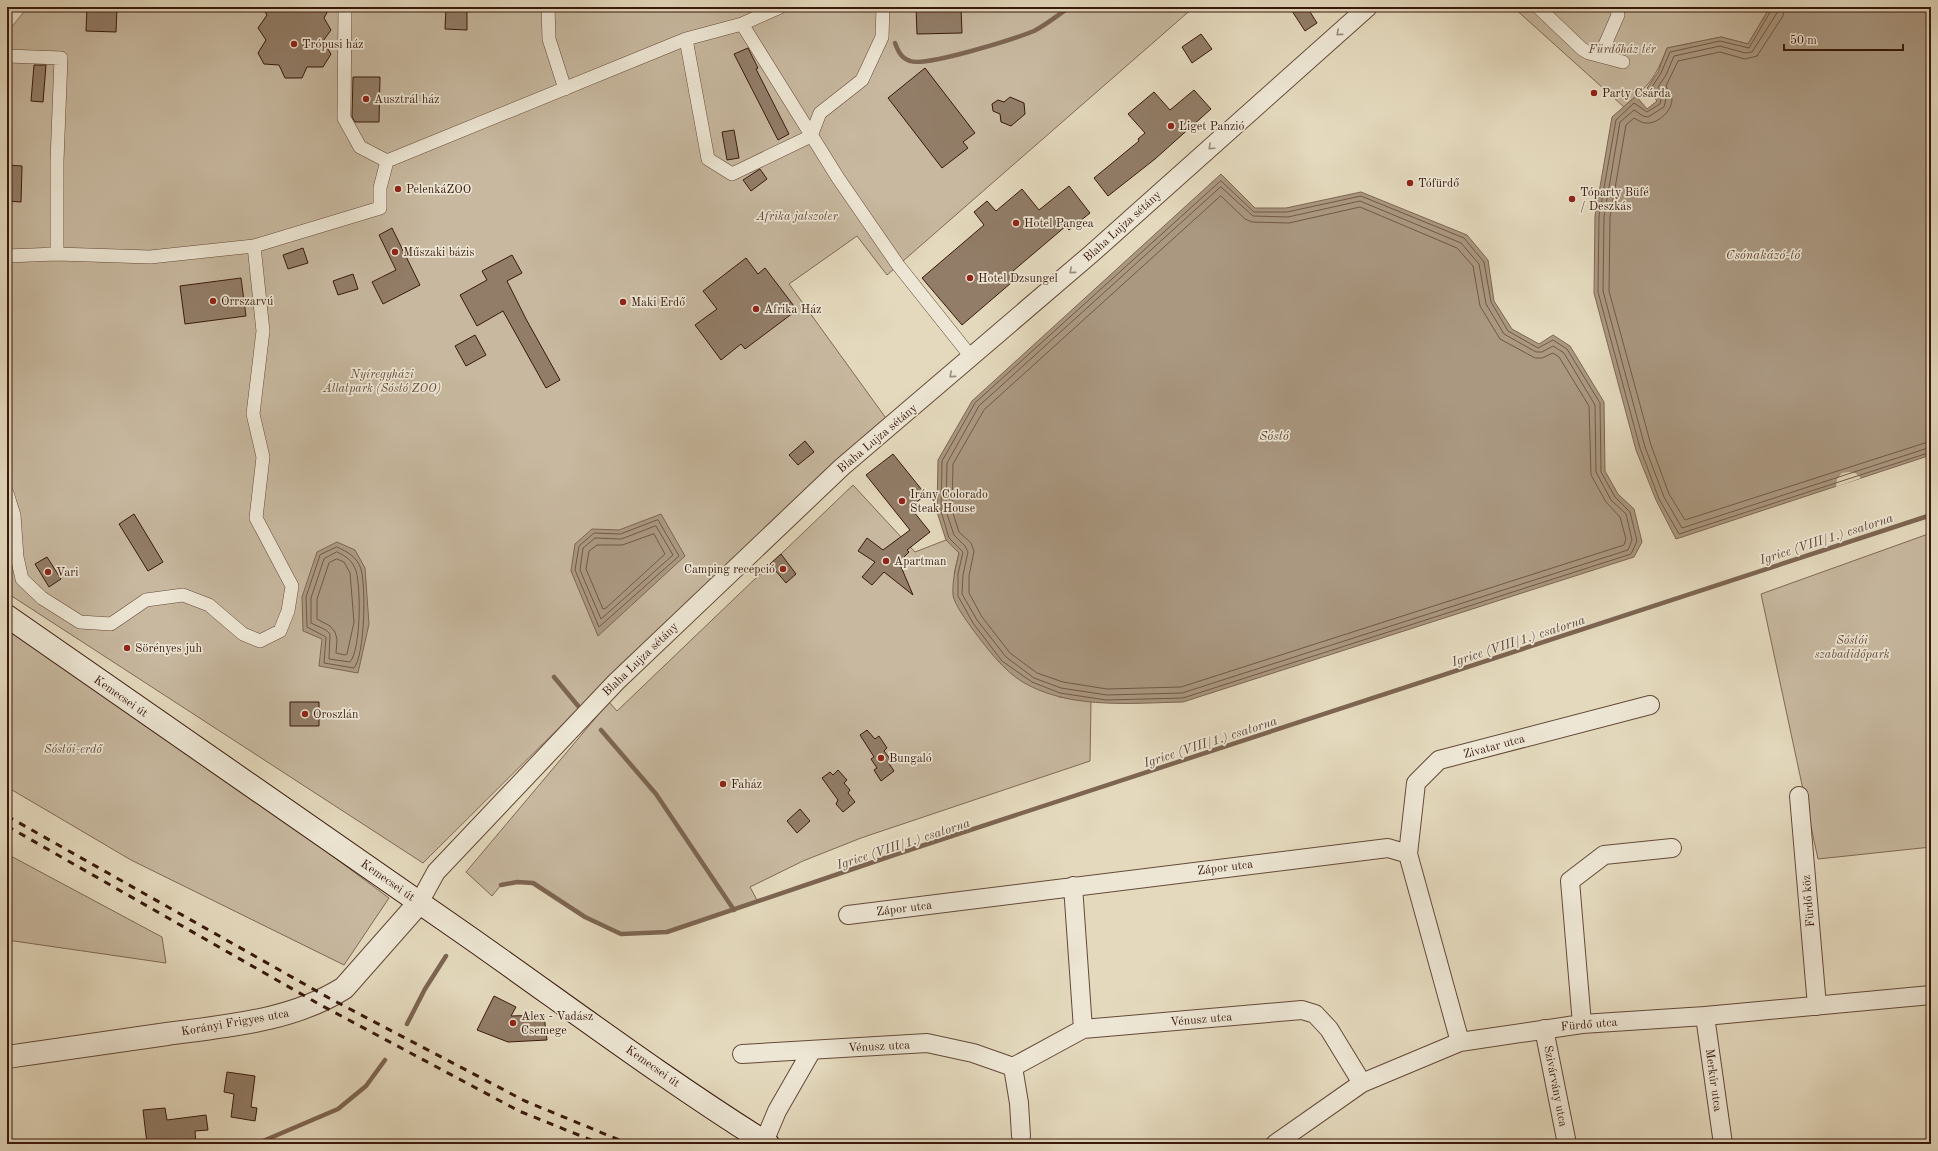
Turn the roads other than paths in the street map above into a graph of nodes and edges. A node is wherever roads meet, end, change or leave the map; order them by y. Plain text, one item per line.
1 (19, 7) edge
2 (346, 7) edge
3 (548, 7) edge
4 (780, 7) edge
5 (883, 7) edge
6 (1368, 7) edge
7 (1617, 7) edge
8 (1540, 8) edge
9 (7, 22) edge
10 (742, 24) junction
11 (686, 39) junction
12 (7, 56) edge
13 (1600, 56) junction
14 (1623, 62) dead end
15 (565, 89) junction
16 (811, 136) junction
17 (387, 161) junction
18 (254, 246) junction
19 (57, 254) junction
20 (7, 256) edge
21 (972, 358) junction
22 (7, 493) edge
23 (7, 616) edge
24 (1650, 705) dead end
25 (1799, 796) dead end
26 (1672, 848) dead end
27 (1408, 854) junction
28 (1073, 886) junction
29 (419, 902) junction
30 (848, 915) dead end
31 (1931, 996) edge
32 (1817, 1006) junction
33 (1705, 1016) junction
34 (1582, 1024) junction
35 (1083, 1029) junction
36 (1544, 1029) junction
37 (1460, 1042) junction
38 (812, 1050) junction
39 (742, 1054) dead end
40 (7, 1057) edge
41 (1013, 1067) junction
42 (1362, 1083) junction
43 (1021, 1136) dead end
44 (766, 1143) edge
45 (1275, 1144) edge
46 (1567, 1144) edge
47 (1723, 1144) edge

1 - 9 street
2 - 17 street
3 - 15 street
4 - 10 street
5 - 16 street
6 -> 21 street, Blaha Lujza sétány
7 - 13 street
8 - 13 street
10 - 11 street
10 - 16 street
11 - 15 street
11 - 16 street
12 - 19 street
13 - 14 street
15 - 17 street
16 - 21 street
17 - 18 street
18 - 19 street
18 - 22 street
19 - 20 street
21 -> 29 street, Blaha Lujza sétány
23 - 29 main road, Kemecsei út
24 - 27 street, Zivatar utca
25 - 32 street, Fürdő köz
26 - 34 street
27 - 28 street, Zápor utca
27 - 37 street
28 - 30 street, Zápor utca
28 - 35 street
29 - 40 main road, Korányi Frigyes utca
29 - 44 main road, Kemecsei út
31 - 32 street, Fürdő utca
32 - 33 street, Fürdő utca
33 - 34 street, Fürdő utca
33 - 47 street, Merkúr utca
34 - 36 street, Fürdő utca
35 - 41 street, Vénusz utca
35 - 42 street, Vénusz utca
36 - 37 street, Fürdő utca
36 - 46 street, Szivárvány utca
37 - 42 street, Fürdő utca
38 - 39 street, Vénusz utca
38 - 41 street, Vénusz utca
38 - 44 street
41 - 43 street
42 - 45 street, Fürdő utca

